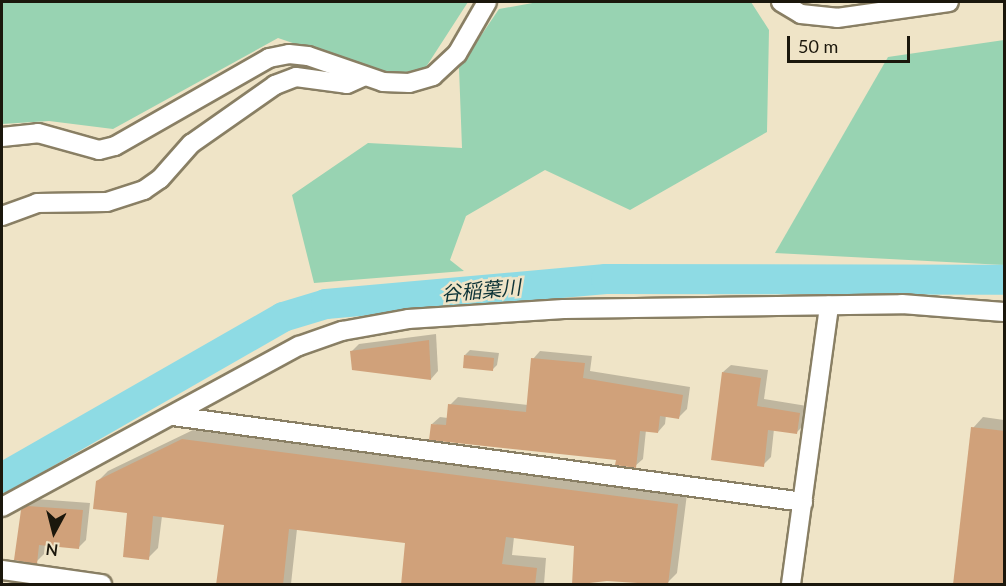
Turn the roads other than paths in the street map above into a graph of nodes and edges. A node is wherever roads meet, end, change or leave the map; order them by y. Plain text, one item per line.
1 (487, 2) edge
2 (781, 2) edge
3 (949, 2) edge
4 (363, 76) junction
5 (2, 137) edge
6 (2, 216) edge
7 (829, 306) junction
8 (1005, 312) edge
9 (173, 416) junction
10 (802, 502) junction
11 (2, 507) edge
12 (2, 570) edge
13 (102, 585) edge
14 (791, 585) edge

1 - 4 street
2 - 3 street
4 - 5 street
4 - 6 street
7 - 8 street
7 - 9 street
7 - 10 street
9 - 10 street
9 - 11 street
10 - 14 street
12 - 13 street

